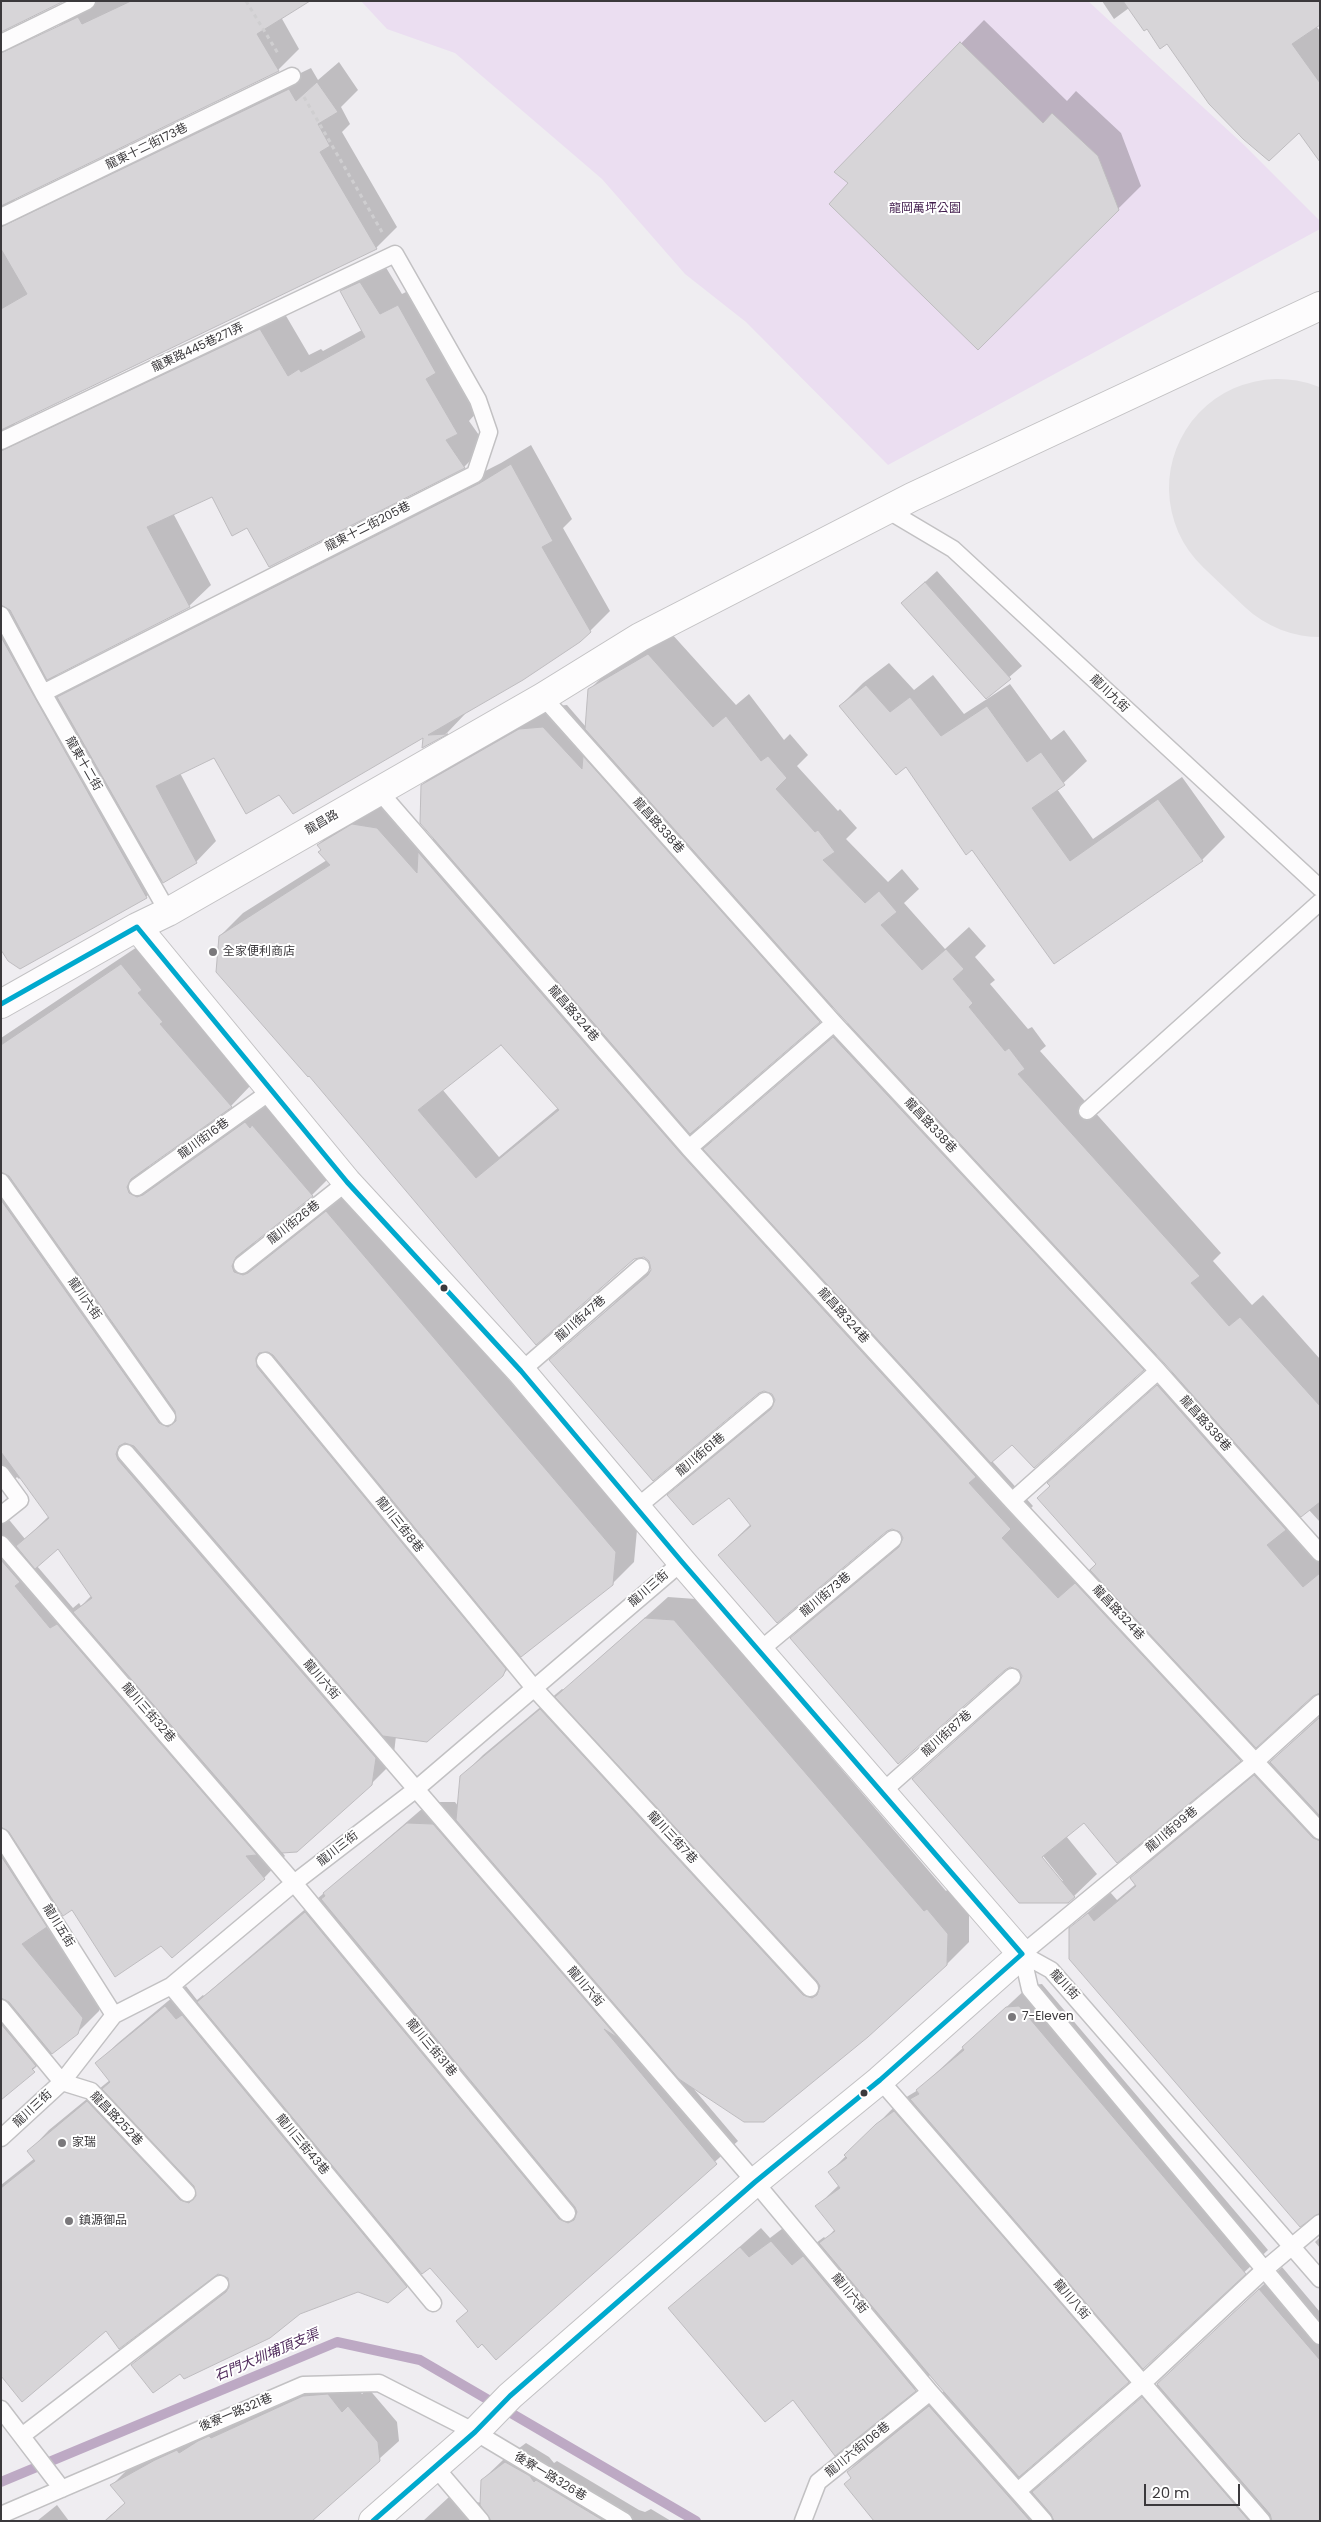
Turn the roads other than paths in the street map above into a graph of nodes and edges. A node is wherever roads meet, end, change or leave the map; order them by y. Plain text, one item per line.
1 (87, 1) edge
2 (1, 43) edge
3 (292, 76) road end
4 (1, 217) edge
5 (395, 254) joint
6 (1320, 306) edge
7 (1, 441) edge
8 (889, 511) junction
9 (1, 615) edge
10 (43, 693) junction
11 (543, 698) junction
12 (378, 790) junction
13 (1320, 888) edge
14 (1320, 902) edge
15 (168, 912) junction
16 (137, 927) junction
17 (1, 1004) edge
18 (834, 1023) junction
19 (271, 1091) junction
20 (1087, 1111) dead end
21 (689, 1148) junction
22 (1, 1182) edge
23 (347, 1182) junction
24 (137, 1187) dead end
25 (242, 1265) dead end
26 (641, 1267) dead end
27 (265, 1361) dead end
28 (521, 1371) junction
29 (1158, 1371) junction
30 (764, 1401) dead end
31 (167, 1417) dead end
32 (126, 1453) dead end
33 (1, 1474) edge
34 (1012, 1501) junction
35 (636, 1508) junction
36 (1, 1515) edge
37 (893, 1539) dead end
38 (1, 1544) edge
39 (1320, 1553) edge
40 (682, 1562) junction
41 (759, 1651) junction
42 (1012, 1677) dead end
43 (534, 1688) junction
44 (1320, 1703) edge
45 (1256, 1761) junction
46 (415, 1790) junction
47 (882, 1792) junction
48 (1320, 1831) edge
49 (1, 1837) edge
50 (294, 1883) junction
51 (1022, 1954) junction
52 (171, 1986) junction
53 (810, 1988) dead end
54 (1, 2008) edge
55 (114, 2015) junction
56 (880, 2080) junction
57 (62, 2082) junction
58 (1, 2138) edge
59 (755, 2182) junction
60 (187, 2193) dead end
61 (567, 2213) dead end
62 (1320, 2222) edge
63 (1292, 2247) junction
64 (1264, 2270) junction
65 (1320, 2279) edge
66 (220, 2284) dead end
67 (433, 2303) dead end
68 (1320, 2336) edge
69 (1143, 2383) junction
70 (930, 2392) junction
71 (1, 2409) edge
72 (482, 2426) junction
73 (23, 2435) junction
74 (435, 2467) junction
75 (59, 2485) junction
76 (1018, 2490) junction
77 (1, 2515) edge
78 (373, 2521) edge
79 (481, 2521) edge
80 (624, 2521) edge
81 (802, 2521) edge
82 (1044, 2521) edge
83 (1262, 2521) edge

1 - 2 lane
3 - 4 lane, 龍東十二街173巷
5 - 7 lane, 龍東路445巷271弄
5 - 10 lane, 龍東十二街205巷
6 - 8 street, 龍昌路
8 - 11 street, 龍昌路
8 - 13 lane, 龍川九街
9 - 10 lane, 龍東十二街
10 - 15 lane, 龍東十二街
11 - 12 street, 龍昌路
11 - 18 lane, 龍昌路338巷
12 - 15 street, 龍昌路
12 - 21 lane, 龍昌路324巷
14 - 20 lane
15 - 16 street, 龍昌路
16 - 17 street, 龍昌路
16 - 19 street, 龍川街
18 - 21 lane
18 - 29 lane, 龍昌路338巷
19 - 23 street, 龍川街
19 - 24 lane, 龍川街16巷
21 - 34 lane, 龍昌路324巷
22 - 31 lane, 龍川六街
23 - 25 lane, 龍川街26巷
23 - 28 street, 龍川街
26 - 28 lane, 龍川街47巷
27 - 43 lane, 龍川三街8巷
28 - 35 street, 龍川街
29 - 34 lane
29 - 39 lane, 龍昌路338巷
30 - 35 lane, 龍川街61巷
32 - 46 lane, 龍川六街
33 - 36 lane
34 - 45 lane, 龍昌路324巷
35 - 40 street, 龍川街
37 - 41 lane, 龍川街73巷
38 - 50 lane, 龍川三街32巷
40 - 41 street, 龍川街
40 - 43 lane, 龍川三街
41 - 47 street, 龍川街
42 - 47 lane, 龍川街87巷
43 - 46 lane, 龍川三街
43 - 53 lane, 龍川三街7巷
44 - 45 lane, 龍川街99巷
45 - 48 lane, 龍昌路324巷
45 - 51 lane, 龍川街99巷
46 - 50 lane, 龍川三街
46 - 59 lane, 龍川六街
47 - 51 street, 龍川街
49 - 55 lane, 龍川五街
50 - 52 lane, 龍川三街
50 - 61 lane, 龍川三街31巷
51 - 56 street
51 - 63 lane, 龍川街
51 - 64 lane
52 - 55 lane, 龍川三街
52 - 67 lane, 龍川三街43巷
54 - 57 lane
55 - 57 lane, 龍川三街
56 - 59 street
56 - 69 lane, 龍川八街
57 - 58 lane, 龍川三街
57 - 60 lane, 龍昌路252巷
59 - 70 lane, 龍川六街
59 - 72 street
62 - 63 lane
63 - 64 lane
63 - 65 lane, 龍川街
64 - 68 lane
64 - 69 lane
66 - 73 lane
69 - 76 lane
69 - 83 lane, 龍川八街
70 - 76 lane, 龍川六街
70 - 81 lane, 龍川六街106巷
71 - 73 lane
72 - 74 street
72 - 75 lane, 後寮一路321巷
72 - 80 lane, 後寮一路326巷
73 - 75 lane
74 - 78 street
74 - 79 lane
75 - 77 lane, 後寮一路321巷
76 - 82 lane, 龍川六街

